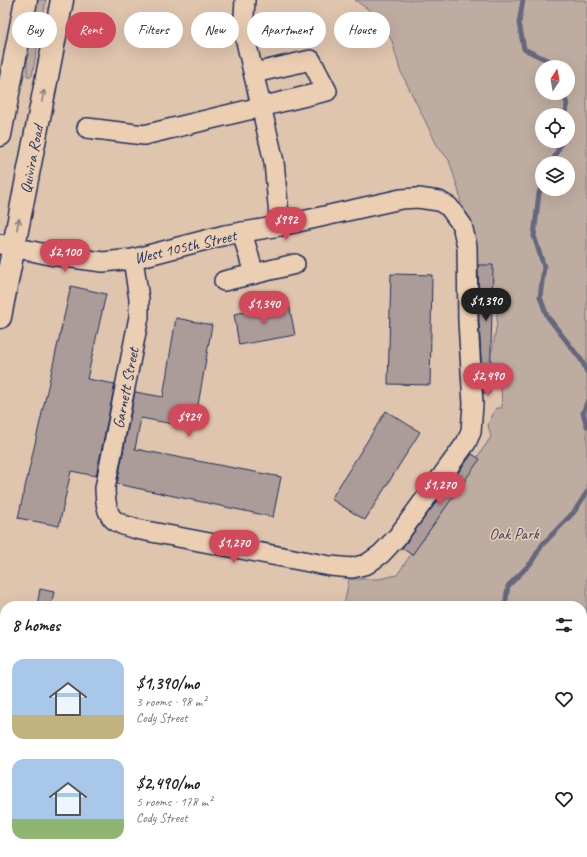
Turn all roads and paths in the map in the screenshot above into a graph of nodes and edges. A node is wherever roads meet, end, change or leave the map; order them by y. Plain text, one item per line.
1 (26, 0) edge
2 (62, 0) edge
3 (245, 0) edge
4 (254, 73) junction
5 (261, 107) junction
6 (87, 128) dead end
7 (0, 135) edge
8 (280, 226) junction
9 (242, 232) junction
10 (7, 246) edge
11 (133, 259) junction
12 (295, 264) dead end
13 (254, 274) junction
14 (224, 280) dead end
15 (0, 317) edge
16 (110, 516) joint

1 - 7 main road
10 -> 2 main road, Quivira Road
3 - 4 street
4 - 5 street
4 - 5 street
5 - 6 street
5 - 8 street
8 - 9 street, West 105th Street
8 - 16 street, West 105th Street
9 - 11 street, West 105th Street
9 - 13 street
10 - 11 street, West 105th Street
10 - 15 main road, Quivira Road
11 - 16 street, Garnett Street
12 - 13 street
13 - 14 street

